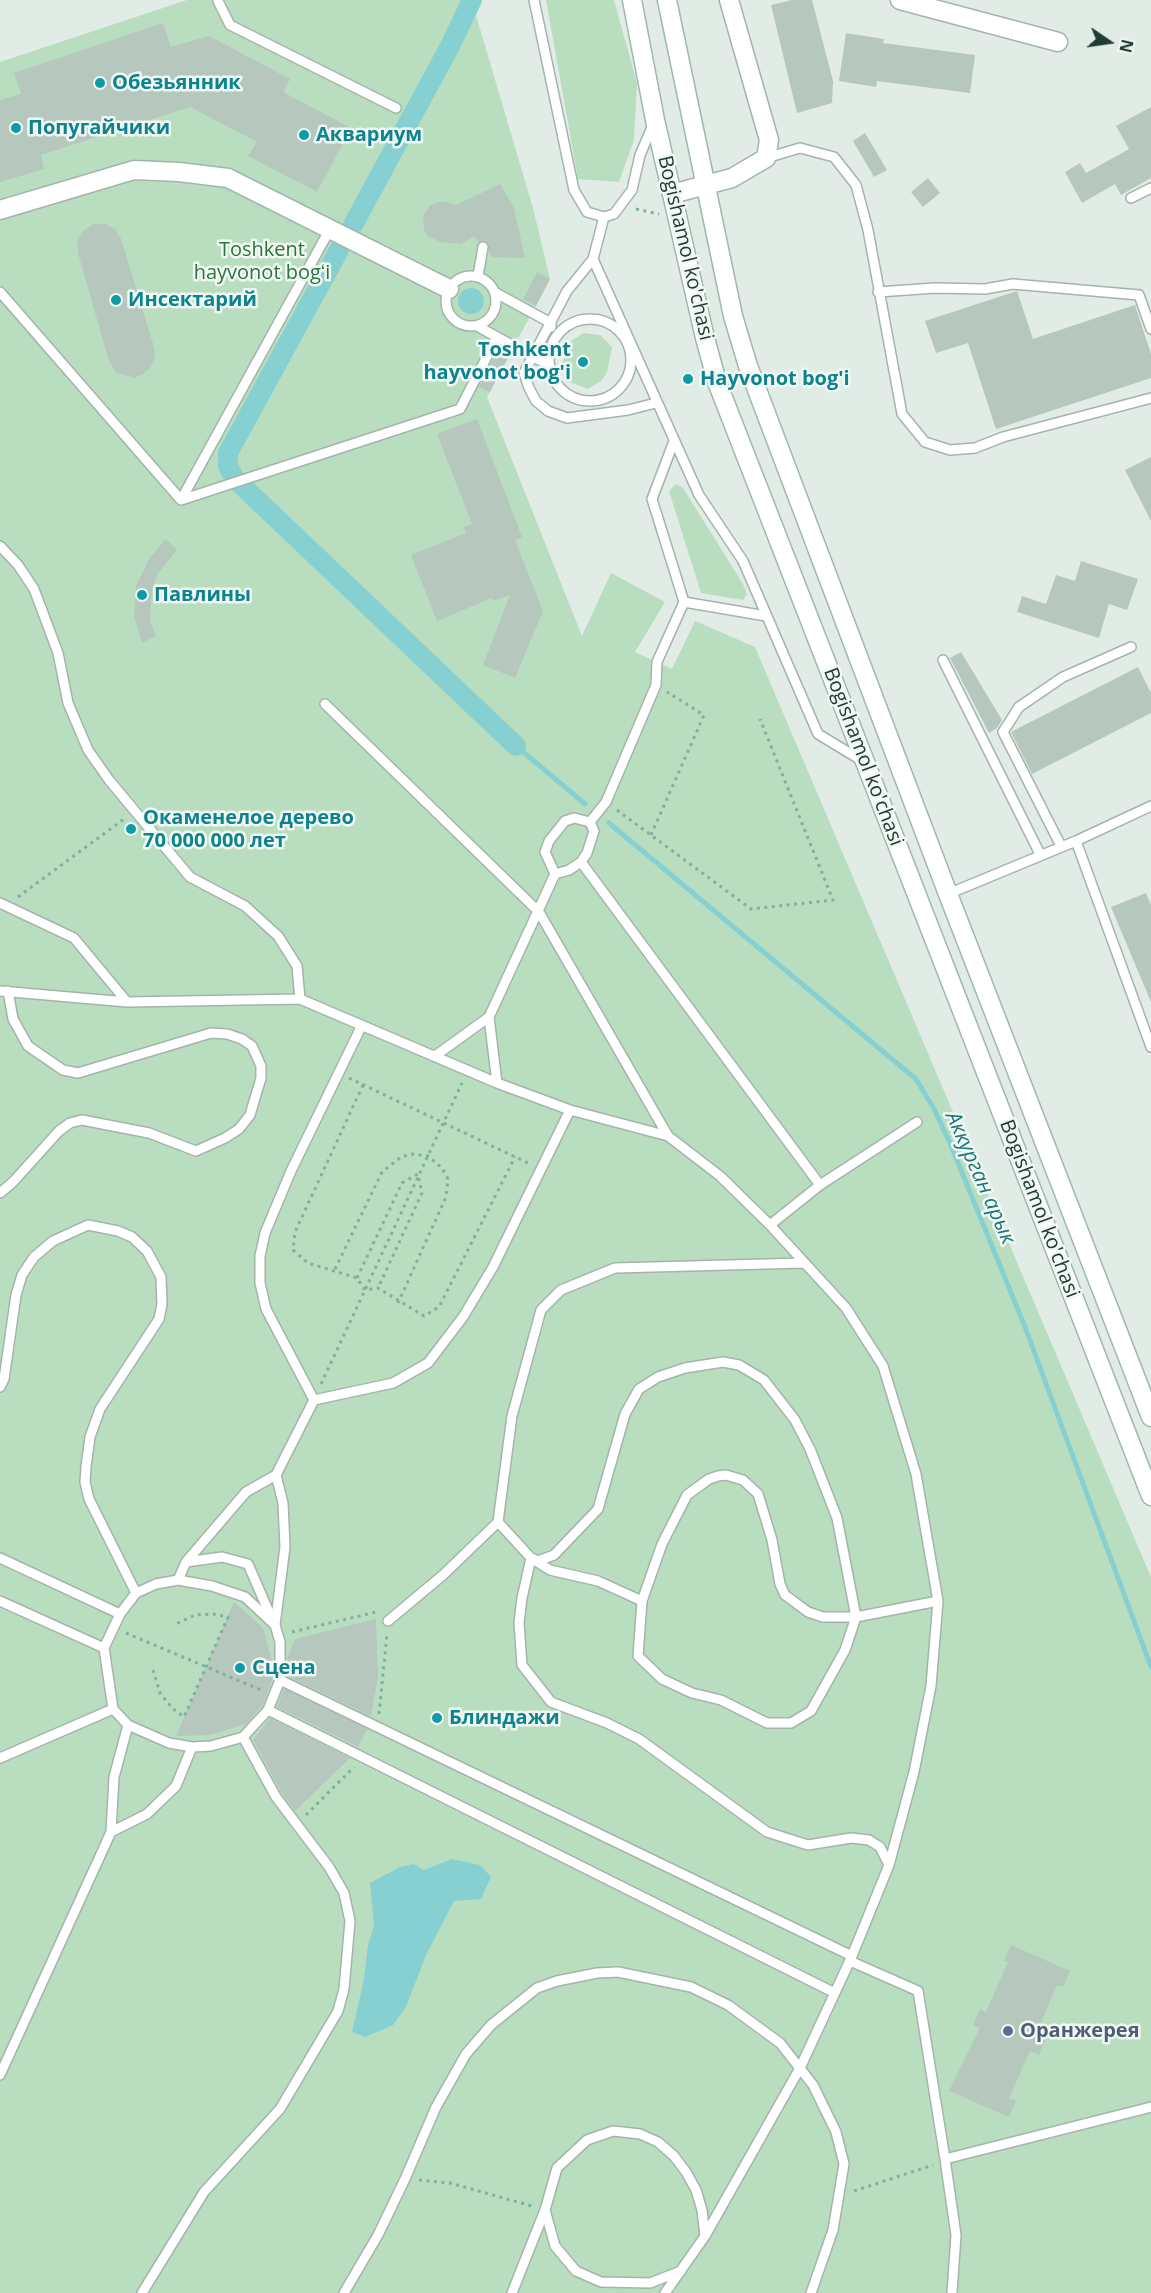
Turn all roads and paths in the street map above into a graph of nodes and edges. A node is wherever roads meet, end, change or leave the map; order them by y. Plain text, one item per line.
1 (534, 0) edge
2 (632, 0) edge
3 (666, 0) edge
4 (729, 0) edge
5 (900, 0) edge
6 (218, 1) edge
7 (1058, 42) dead end
8 (396, 108) dead end
9 (655, 120) junction
10 (766, 158) junction
11 (704, 187) junction
12 (1151, 188) edge
13 (672, 194) junction
14 (1131, 198) dead end
15 (623, 205) junction
16 (0, 210) edge
17 (604, 217) junction
18 (678, 219) junction
19 (330, 229) junction
20 (483, 247) dead end
21 (593, 259) junction
22 (478, 276) junction
23 (449, 289) junction
24 (0, 292) edge
25 (878, 292) junction
26 (496, 293) junction
27 (551, 323) junction
28 (477, 326) junction
29 (1151, 329) edge
30 (497, 337) junction
31 (554, 341) junction
32 (628, 343) junction
33 (533, 357) junction
34 (549, 366) junction
35 (1151, 398) edge
36 (656, 402) junction
37 (674, 441) junction
38 (181, 500) junction
39 (0, 546) edge
40 (684, 602) junction
41 (766, 616) junction
42 (1131, 647) dead end
43 (943, 660) dead end
44 (656, 685) junction
45 (325, 704) dead end
46 (760, 719) dead end
47 (865, 762) junction
48 (606, 802) junction
49 (1151, 806) edge
50 (134, 811) junction
51 (590, 822) junction
52 (651, 835) junction
53 (1076, 841) junction
54 (1061, 846) junction
55 (1040, 854) junction
56 (581, 862) junction
57 (555, 874) junction
58 (948, 894) junction
59 (3, 904) edge
60 (539, 912) junction
61 (4, 991) edge
62 (300, 999) junction
63 (128, 1002) junction
64 (489, 1017) junction
65 (362, 1025) junction
66 (1151, 1047) edge
67 (435, 1056) junction
68 (468, 1071) junction
69 (340, 1074) junction
70 (497, 1083) junction
71 (363, 1085) junction
72 (570, 1110) junction
73 (917, 1122) dead end
74 (442, 1124) junction
75 (668, 1136) junction
76 (428, 1156) junction
77 (515, 1157) junction
78 (543, 1170) junction
79 (418, 1174) junction
80 (820, 1185) junction
81 (0, 1193) edge
82 (1065, 1200) junction
83 (1039, 1210) junction
84 (770, 1225) junction
85 (803, 1263) junction
86 (334, 1270) junction
87 (357, 1278) junction
88 (378, 1288) junction
89 (365, 1290) junction
90 (399, 1303) junction
91 (0, 1387) edge
92 (314, 1400) junction
93 (1151, 1417) edge
94 (276, 1475) junction
95 (1151, 1496) edge
96 (498, 1522) junction
97 (0, 1558) edge
98 (531, 1558) junction
99 (186, 1562) junction
100 (178, 1580) junction
101 (136, 1593) junction
102 (0, 1601) edge
103 (642, 1601) junction
104 (938, 1601) junction
105 (120, 1614) junction
106 (856, 1617) junction
107 (388, 1621) joint
108 (174, 1625) dead end
109 (275, 1625) junction
110 (114, 1627) junction
111 (278, 1635) junction
112 (104, 1648) junction
113 (208, 1667) junction
114 (153, 1670) dead end
115 (280, 1680) junction
116 (274, 1695) junction
117 (113, 1709) junction
118 (268, 1710) junction
119 (128, 1725) junction
120 (243, 1737) junction
121 (192, 1747) junction
122 (0, 1758) edge
123 (111, 1832) junction
124 (889, 1865) junction
125 (851, 1959) junction
126 (836, 1993) junction
127 (800, 2068) junction
128 (0, 2075) edge
129 (1151, 2107) edge
130 (945, 2159) junction
131 (932, 2166) dead end
132 (405, 2179) junction
133 (839, 2196) junction
134 (545, 2210) junction
135 (705, 2236) junction
136 (683, 2271) junction
137 (142, 2293) edge
138 (344, 2293) edge
139 (512, 2293) edge
140 (665, 2293) edge
141 (811, 2293) edge
142 (952, 2293) edge

1 - 17 lane
2 - 9 main road, Bogishamol ko'chasi
3 - 11 main road, Bogishamol ko'chasi
4 - 10 main road
5 - 7 main road
6 - 8 lane
9 - 13 main road, Bogishamol ko'chasi
9 - 15 lane
10 - 11 main road
10 - 25 lane
11 - 13 main road
11 - 58 main road, Bogishamol ko'chasi
12 - 14 lane
13 - 18 main road, Bogishamol ko'chasi
15 - 17 lane
15 - 18 path
16 - 19 main road
17 - 21 lane
18 - 47 main road, Bogishamol ko'chasi
19 - 23 main road
19 - 38 lane
20 - 22 lane
21 - 27 lane
21 - 32 lane
22 - 23 lane
22 - 26 lane
23 - 28 lane
24 - 38 lane
25 - 29 lane
25 - 35 lane
26 - 27 lane
26 - 28 lane
27 - 31 lane
27 - 33 lane
28 - 30 lane
30 - 33 lane
30 - 38 lane
31 - 32 lane
31 - 34 lane
32 - 34 lane
32 - 36 lane
33 - 34 lane
33 - 36 lane
36 - 37 lane
37 - 40 lane
37 - 41 lane
39 - 50 lane
40 - 41 lane
40 - 44 lane
41 - 47 lane
42 - 54 lane
43 - 55 lane
44 - 48 lane
44 - 52 path
45 - 60 lane
46 - 52 path
47 - 83 main road, Bogishamol ko'chasi
48 - 51 lane
48 - 52 path
49 - 53 lane
50 - 59 path
50 - 62 lane
51 - 56 lane
51 - 57 lane
53 - 54 lane
53 - 66 lane
54 - 55 lane
55 - 58 lane
56 - 57 lane
56 - 80 lane
57 - 60 lane
58 - 82 main road, Bogishamol ko'chasi
59 - 63 lane
60 - 64 lane
60 - 75 lane
61 - 63 lane
61 - 81 lane
62 - 63 lane
62 - 65 lane
64 - 67 lane
64 - 70 lane
65 - 67 lane
65 - 69 lane
67 - 68 lane
68 - 70 lane
68 - 74 path
69 - 71 path
69 - 92 lane
70 - 72 lane
71 - 74 path
71 - 86 path
72 - 75 lane
72 - 78 lane
73 - 80 lane
74 - 76 path
74 - 77 path
75 - 84 lane
76 - 79 path
76 - 86 path
76 - 90 path
77 - 78 path
77 - 90 path
78 - 92 lane
79 - 87 path
79 - 88 path
79 - 89 path
80 - 84 lane
82 - 83 main road
82 - 93 main road, Bogishamol ko'chasi
83 - 95 main road, Bogishamol ko'chasi
84 - 85 lane
85 - 96 lane
85 - 104 lane
86 - 87 path
87 - 89 path
88 - 89 path
88 - 90 path
89 - 92 path
91 - 101 lane
92 - 94 lane
94 - 99 lane
94 - 109 lane
96 - 98 lane
96 - 107 lane
97 - 105 lane
98 - 103 lane
98 - 106 lane
98 - 124 lane
99 - 100 lane
99 - 109 lane
100 - 101 lane
100 - 109 lane
101 - 105 lane
102 - 112 lane
103 - 106 lane
103 - 106 lane
104 - 106 lane
104 - 124 lane
105 - 110 lane
107 - 111 path
108 - 113 path
109 - 111 lane
110 - 112 lane
110 - 113 path
111 - 115 lane
112 - 117 lane
113 - 114 path
113 - 116 path
115 - 116 lane
115 - 125 lane
116 - 118 lane
117 - 119 lane
117 - 122 lane
118 - 120 lane
118 - 126 lane
119 - 121 lane
119 - 123 lane
120 - 121 lane
120 - 137 lane
121 - 123 lane
123 - 128 lane
124 - 125 lane
125 - 126 lane
125 - 130 lane
126 - 127 lane
127 - 132 lane
127 - 133 lane
127 - 135 lane
129 - 130 lane
130 - 142 lane
131 - 133 path
132 - 134 path
132 - 138 lane
133 - 141 lane
134 - 135 lane
134 - 136 lane
134 - 139 lane
135 - 136 lane
136 - 140 lane

